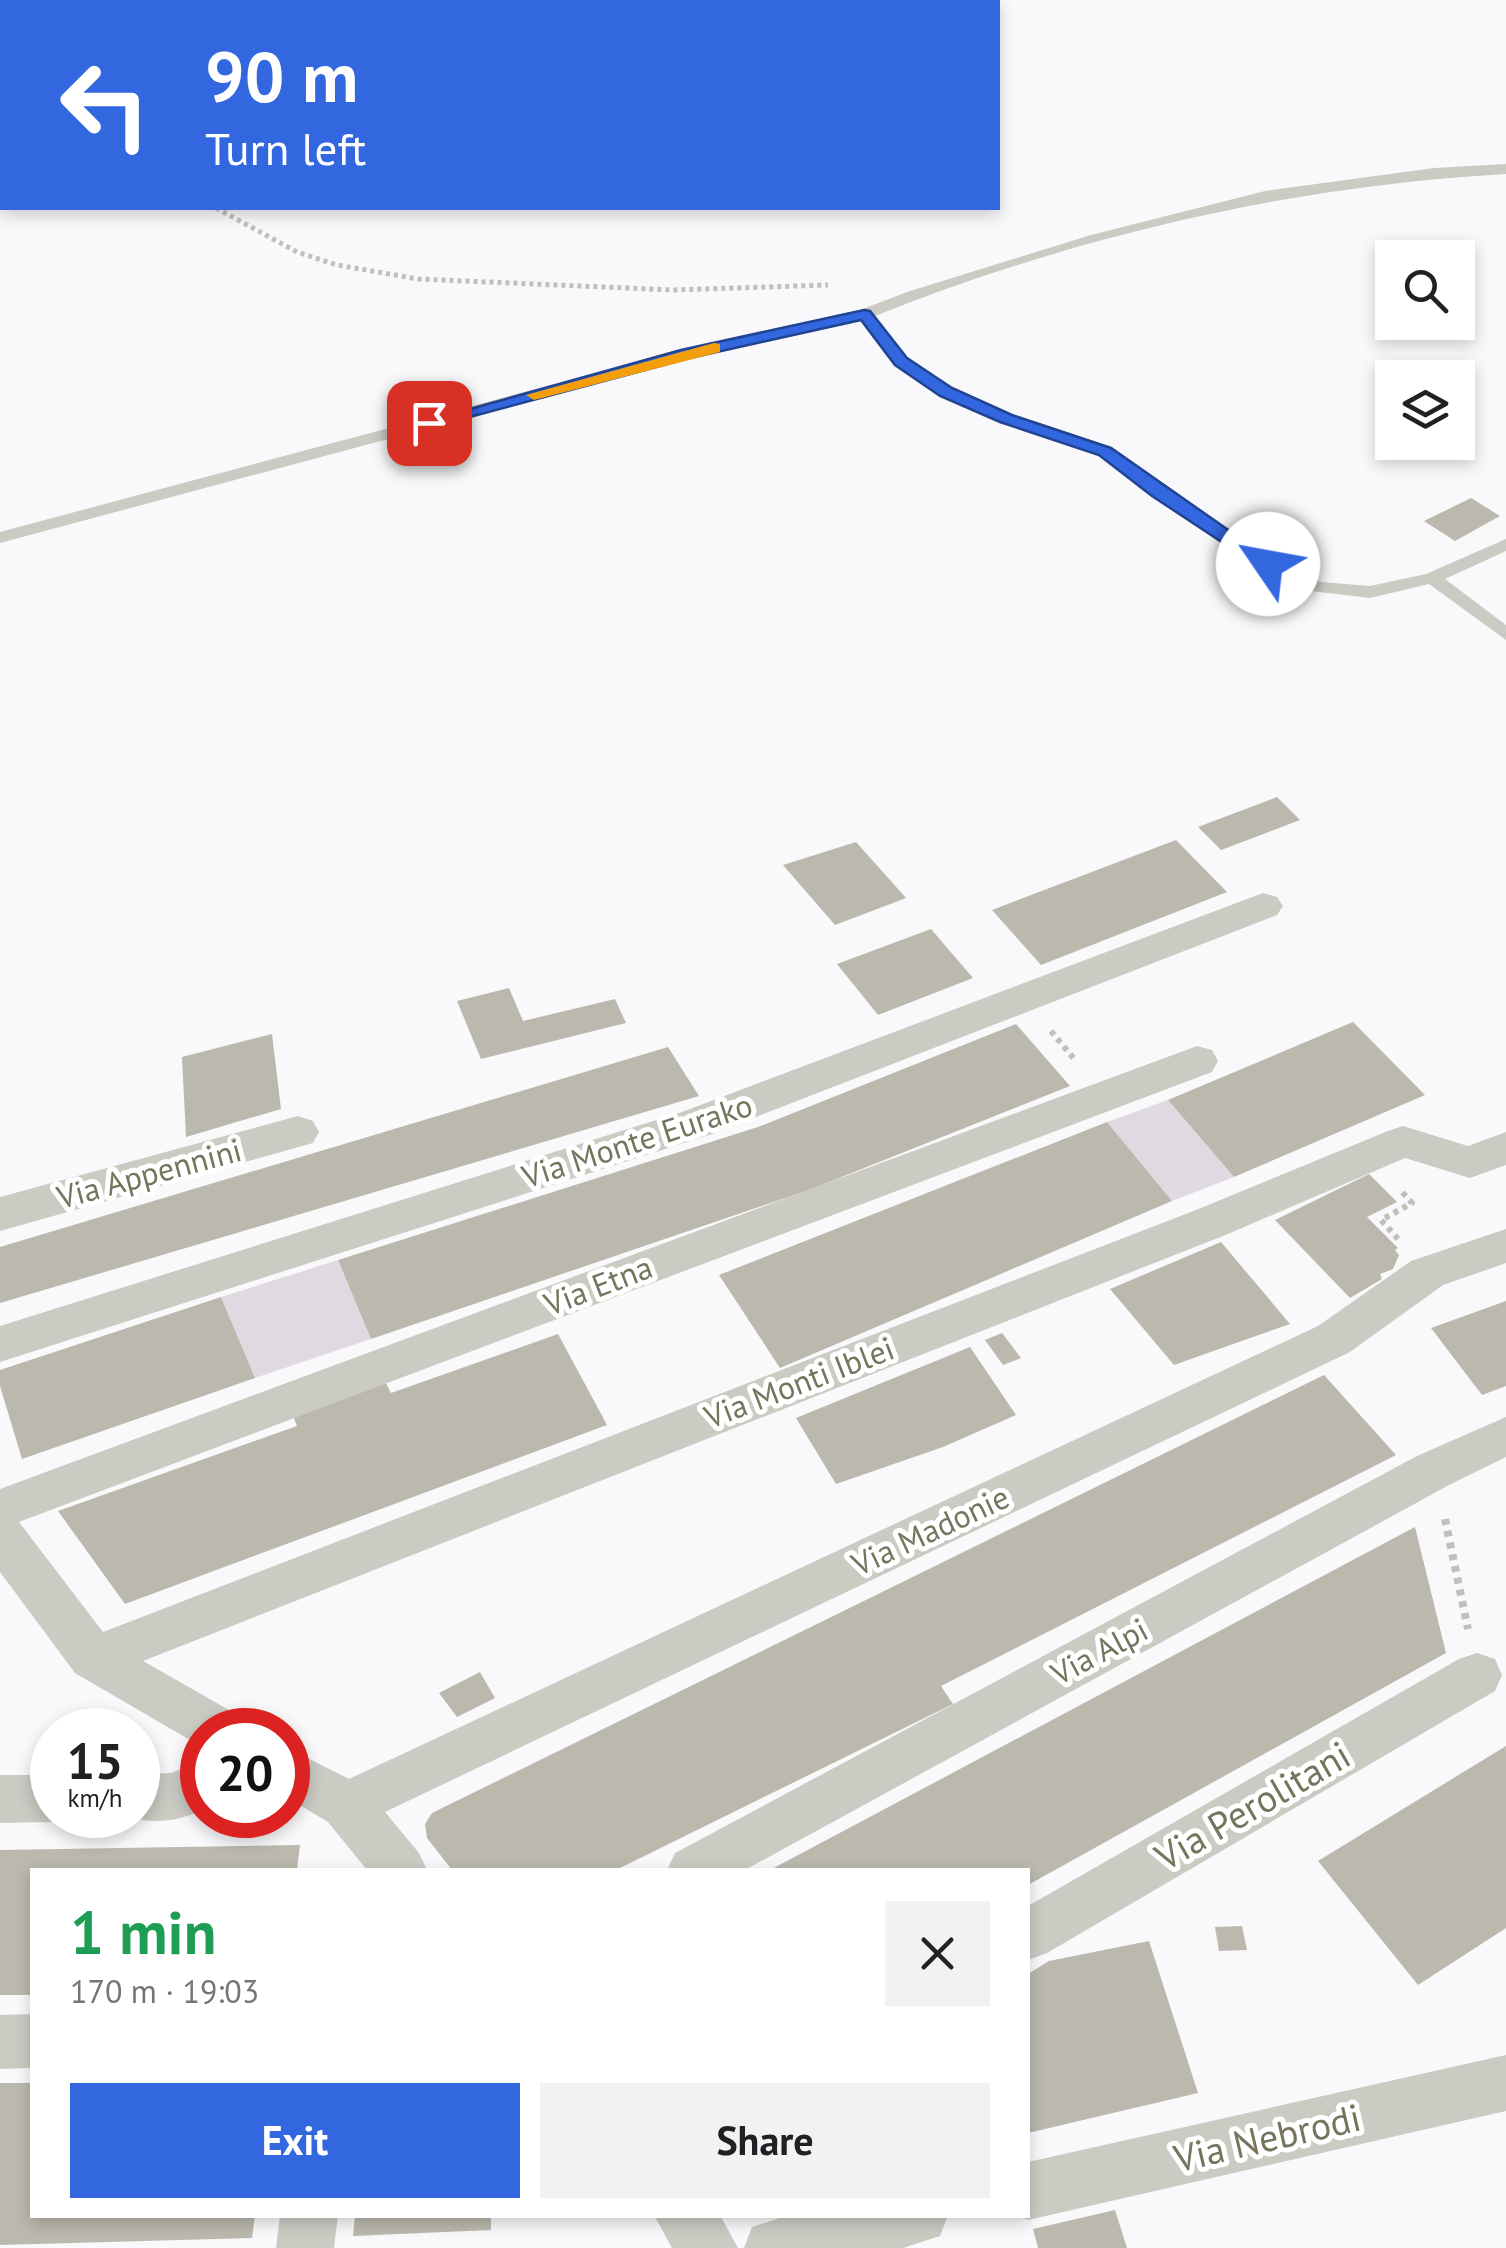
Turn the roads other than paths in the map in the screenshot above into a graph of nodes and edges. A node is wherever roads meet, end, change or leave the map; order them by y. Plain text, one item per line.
1 (1506, 169) edge
2 (864, 314) junction
3 (0, 538) edge
4 (1506, 544) edge
5 (1432, 578) junction
6 (1506, 634) edge
7 (1263, 906) dead end
8 (1197, 1061) dead end
9 (298, 1132) dead end
10 (1506, 1148) edge
11 (0, 1214) edge
12 (1506, 1246) edge
13 (0, 1344) edge
14 (1506, 1436) edge
15 (0, 1509) edge
16 (0, 1534) edge
17 (93, 1658) junction
18 (1477, 1675) road end
19 (180, 1708) edge
20 (310, 1783) edge
21 (0, 1798) edge
22 (30, 1798) edge
23 (346, 1805) junction
24 (398, 1868) edge
25 (698, 1868) edge
26 (1030, 1934) edge
27 (30, 2041) edge
28 (0, 2042) edge
29 (1506, 2083) edge
30 (1030, 2190) edge
31 (309, 2218) edge
32 (906, 2218) edge
33 (305, 2248) edge
34 (773, 2248) edge

1 - 2 lane
2 - 3 lane
2 - 5 lane
4 - 5 lane
5 - 6 lane
7 - 13 street, Via Monte Eurako
8 - 15 street, Via Etna
9 - 11 street, Via Appennini
10 - 17 street, Via Monti Iblei
12 - 23 street, Via Madonie
14 - 25 street, Via Alpi
16 - 17 street
17 - 19 street
18 - 26 street, Via Perolitani
20 - 23 street
21 - 22 street
23 - 24 street
27 - 28 street
29 - 30 street, Via Nebrodi
31 - 33 street
32 - 34 street

